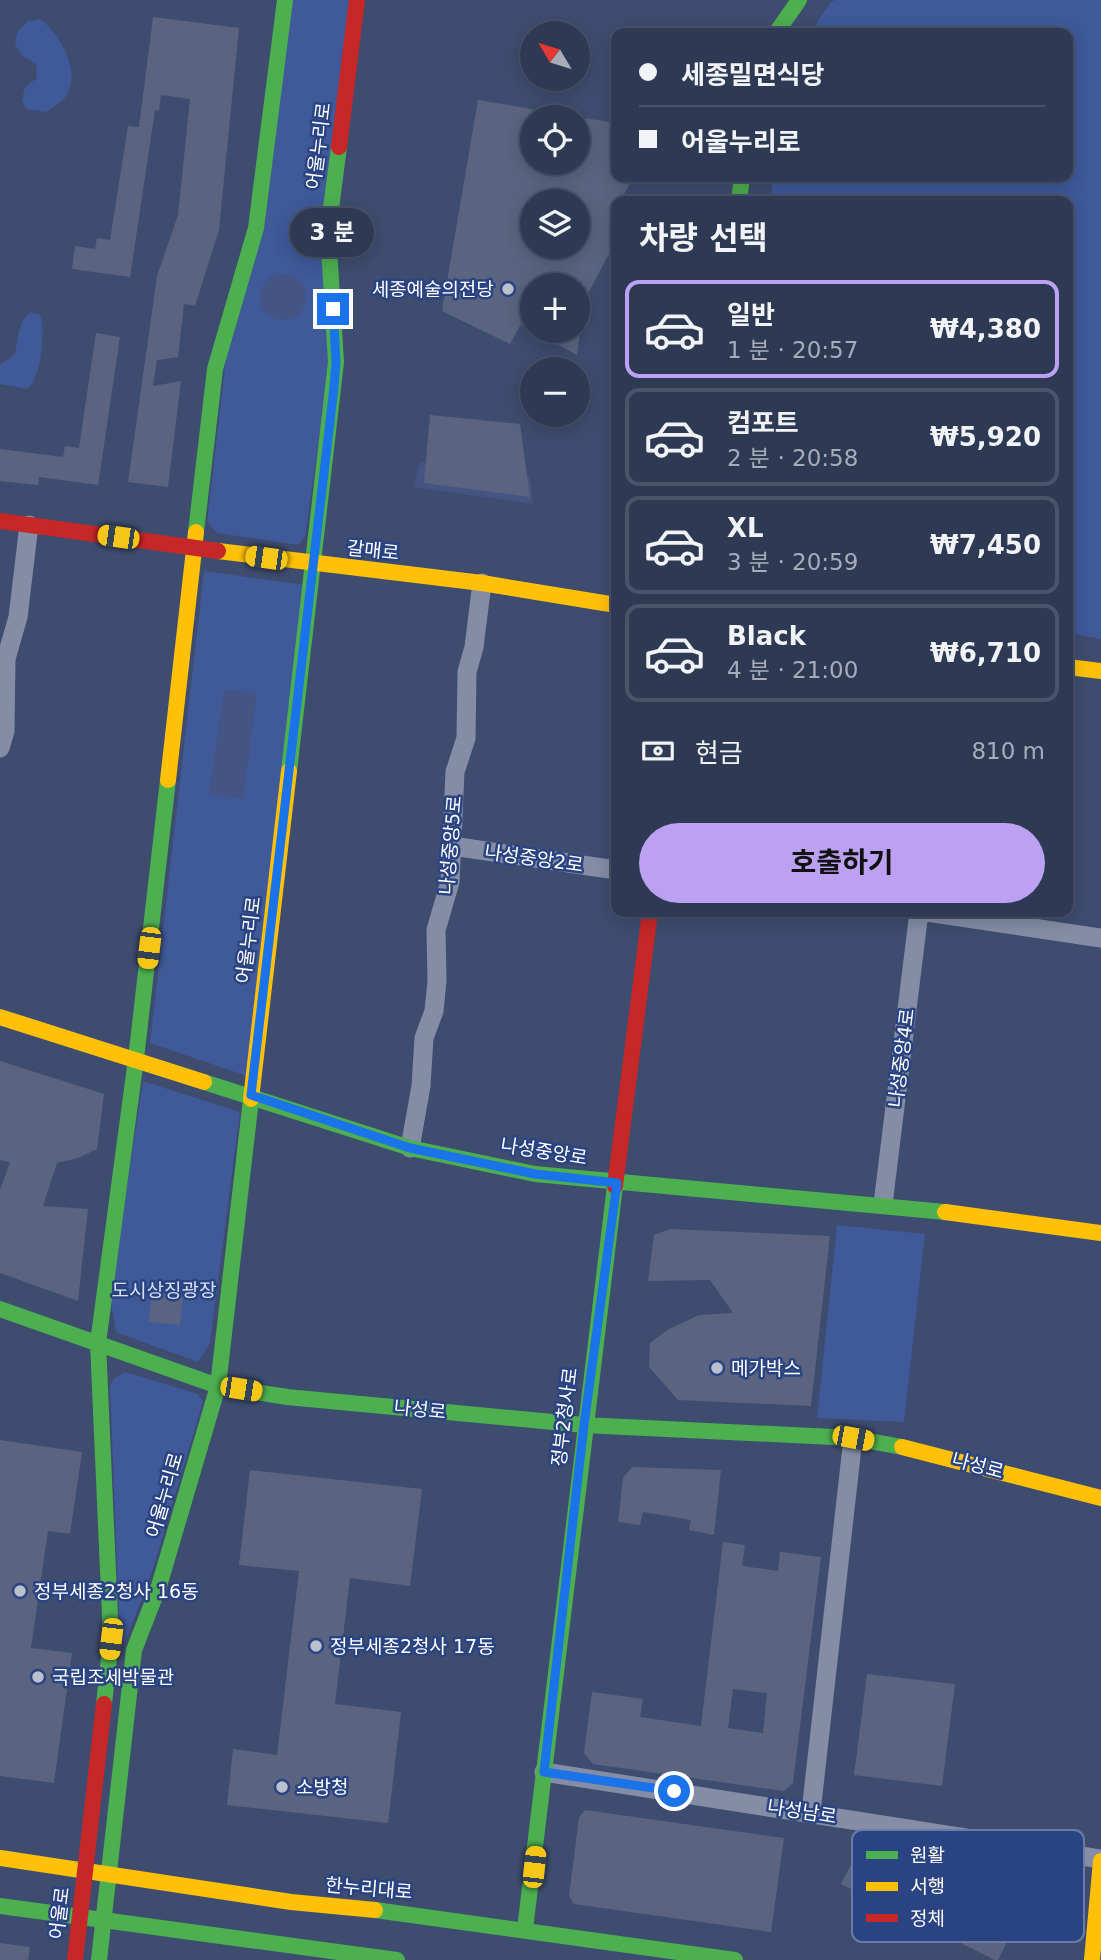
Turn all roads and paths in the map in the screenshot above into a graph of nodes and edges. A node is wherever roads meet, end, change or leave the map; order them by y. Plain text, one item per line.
1 (285, 0) edge
2 (357, 0) edge
3 (799, 0) edge
4 (779, 28) edge
5 (0, 521) edge
6 (29, 525) junction
7 (194, 547) junction
8 (314, 565) junction
9 (481, 583) junction
10 (611, 604) edge
11 (1073, 668) edge
12 (1101, 671) edge
13 (0, 748) edge
14 (452, 846) junction
15 (611, 869) edge
16 (649, 917) edge
17 (918, 917) edge
18 (960, 917) edge
19 (1101, 938) edge
20 (0, 1017) edge
21 (136, 1059) junction
22 (251, 1095) junction
23 (410, 1148) junction
24 (617, 1183) junction
25 (883, 1204) junction
26 (1101, 1233) edge
27 (0, 1309) edge
28 (98, 1343) junction
29 (218, 1386) junction
30 (584, 1425) junction
31 (853, 1438) junction
32 (1101, 1498) edge
33 (544, 1772) junction
34 (811, 1812) junction
35 (920, 1830) edge
36 (0, 1858) edge
37 (1101, 1860) edge
38 (85, 1870) junction
39 (110, 1873) junction
40 (0, 1906) edge
41 (79, 1917) junction
42 (103, 1921) junction
43 (525, 1929) junction
44 (75, 1960) edge
45 (99, 1960) edge
46 (397, 1960) edge
47 (735, 1960) edge
48 (1092, 1960) edge

1 - 7 street
2 - 8 street, 어울누리로
3 - 4 street
5 - 6 street, 갈매로
6 - 7 street, 갈매로
6 - 13 street
7 - 8 street, 갈매로
7 - 21 street
8 - 9 street, 갈매로
8 - 22 street, 어울누리로
9 - 10 street, 갈매로
9 - 14 street, 나성중앙5로
11 - 12 street
14 - 15 street, 나성중앙2로
14 - 23 street, 나성중앙5로
16 - 24 street, 정부2청사로
17 - 25 street, 나성중앙4로
18 - 19 street
20 - 21 street, 나성중앙로
21 - 22 street, 나성중앙로
21 - 28 street
22 - 23 street, 나성중앙로
22 - 29 street, 어울누리로
23 - 24 street, 나성중앙로
24 - 25 street, 나성중앙로
24 - 30 street, 정부2청사로
25 - 26 street, 나성중앙로
27 - 28 street, 나성로
28 - 29 street, 나성로
28 - 38 street
29 - 30 street, 나성로
29 - 39 street, 어울누리로
30 - 31 street, 나성로
30 - 33 street, 정부2청사로
31 - 32 street, 나성로
31 - 34 street
33 - 34 street, 나성남로
33 - 43 street, 정부2청사로
34 - 35 street, 나성남로
36 - 38 street, 한누리대로
37 - 48 street, 나성남로
38 - 39 street, 한누리대로
38 - 41 street, 어울로
39 - 42 street
39 - 43 street, 한누리대로
40 - 41 street
41 - 42 street
41 - 44 street, 어울로
42 - 45 street
42 - 46 street
43 - 47 street, 한누리대로

